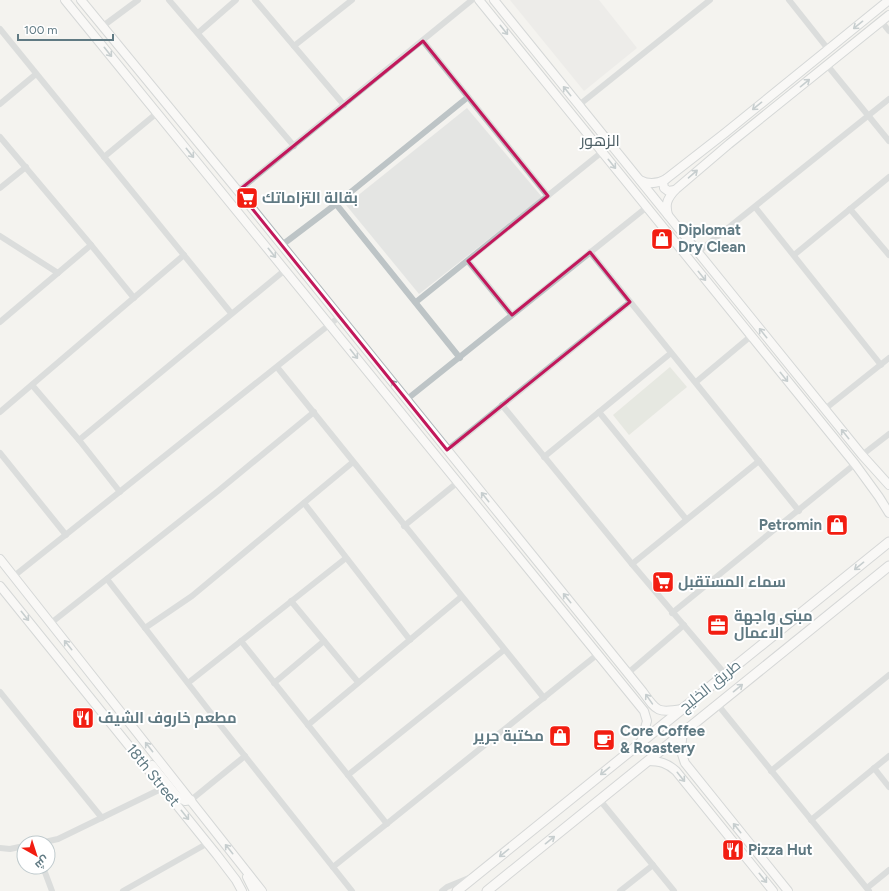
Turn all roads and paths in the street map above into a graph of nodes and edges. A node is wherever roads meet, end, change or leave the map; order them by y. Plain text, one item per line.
1 (65, 0) edge
2 (81, 0) edge
3 (138, 0) edge
4 (169, 0) edge
5 (236, 0) edge
6 (255, 0) edge
7 (352, 0) edge
8 (472, 0) edge
9 (479, 0) edge
10 (494, 0) edge
11 (710, 0) edge
12 (790, 0) edge
13 (888, 0) edge
14 (703, 2) edge
15 (889, 15) edge
16 (881, 21) junction
17 (103, 26) junction
18 (0, 29) edge
19 (889, 31) edge
20 (198, 33) junction
21 (422, 41) junction
22 (294, 46) junction
23 (828, 49) junction
24 (827, 65) junction
25 (36, 74) junction
26 (468, 97) junction
27 (889, 99) edge
28 (0, 104) edge
29 (344, 105) junction
30 (579, 105) junction
31 (157, 113) junction
32 (869, 115) junction
33 (0, 137) edge
34 (889, 141) edge
35 (294, 146) junction
36 (602, 152) junction
37 (104, 157) junction
38 (26, 168) junction
39 (889, 178) edge
40 (639, 179) junction
41 (666, 179) junction
42 (0, 188) edge
43 (675, 190) junction
44 (238, 191) junction
45 (548, 196) junction
46 (336, 204) junction
47 (647, 207) junction
48 (755, 207) junction
49 (850, 209) junction
50 (668, 216) junction
51 (661, 224) junction
52 (0, 236) edge
53 (91, 245) junction
54 (282, 245) junction
55 (590, 252) junction
56 (698, 252) junction
57 (184, 255) junction
58 (794, 255) junction
59 (889, 256) edge
60 (468, 261) junction
61 (285, 270) junction
62 (58, 273) junction
63 (134, 298) junction
64 (416, 302) junction
65 (630, 302) junction
66 (232, 313) junction
67 (512, 315) junction
68 (339, 317) junction
69 (0, 322) edge
70 (330, 325) junction
71 (752, 336) junction
72 (671, 353) junction
73 (460, 358) junction
74 (889, 358) edge
75 (881, 365) junction
76 (277, 367) junction
77 (696, 382) junction
78 (32, 385) junction
79 (406, 400) junction
80 (502, 405) junction
81 (825, 409) junction
82 (0, 412) edge
83 (314, 412) junction
84 (599, 412) junction
85 (889, 434) edge
86 (79, 440) junction
87 (447, 450) junction
88 (0, 453) edge
89 (862, 455) junction
90 (544, 457) junction
91 (758, 461) junction
92 (353, 462) junction
93 (855, 464) junction
94 (458, 482) junction
95 (889, 485) edge
96 (120, 492) junction
97 (304, 503) junction
98 (888, 510) edge
99 (799, 511) junction
100 (686, 519) junction
101 (404, 526) junction
102 (66, 535) junction
103 (889, 537) edge
104 (886, 544) edge
105 (346, 558) junction
106 (0, 559) edge
107 (632, 564) junction
108 (889, 566) edge
109 (14, 576) junction
110 (107, 578) junction
111 (0, 586) edge
112 (461, 597) junction
113 (292, 601) junction
114 (672, 613) junction
115 (51, 623) junction
116 (684, 625) junction
117 (145, 628) junction
118 (410, 640) junction
119 (241, 641) junction
120 (324, 641) junction
121 (504, 650) junction
122 (598, 654) junction
123 (628, 673) junction
124 (725, 674) junction
125 (889, 675) edge
126 (358, 682) junction
127 (188, 683) junction
128 (274, 683) junction
129 (637, 684) junction
130 (624, 686) junction
131 (1, 695) edge
132 (544, 698) junction
133 (718, 705) junction
134 (682, 709) junction
135 (308, 725) junction
136 (683, 733) junction
137 (641, 742) junction
138 (130, 747) junction
139 (245, 756) junction
140 (889, 756) edge
141 (648, 761) junction
142 (874, 768) junction
143 (771, 771) junction
144 (348, 775) junction
145 (889, 787) edge
146 (163, 788) junction
147 (600, 799) junction
148 (191, 800) junction
149 (102, 818) junction
150 (811, 820) junction
151 (387, 824) junction
152 (56, 840) edge
153 (208, 843) junction
154 (0, 848) edge
155 (16, 848) edge
156 (240, 862) junction
157 (653, 865) junction
158 (333, 867) junction
159 (889, 870) edge
160 (46, 875) edge
161 (478, 875) junction
162 (868, 889) edge
163 (241, 890) edge
164 (52, 891) edge
165 (123, 891) edge
166 (254, 891) edge
167 (262, 891) edge
168 (266, 891) edge
169 (352, 891) edge
170 (442, 891) edge
171 (457, 891) edge
172 (487, 891) edge
173 (620, 891) edge
174 (674, 891) edge
175 (773, 891) edge
176 (788, 891) edge

1 -> 31 street
2 - 17 street
3 - 17 street
4 - 20 street
5 - 20 street
6 - 22 street
7 - 22 street
8 - 21 street
9 -> 36 street
30 -> 10 street
11 - 14 street
12 - 23 street
13 -> 23 street
14 - 30 street
15 - 16 street
16 - 19 street
16 - 24 street
17 - 44 street
18 - 25 street
20 - 35 street
21 - 26 street
21 - 29 street
22 - 29 street
23 -> 41 street
24 - 32 street
43 -> 24 street
25 - 28 street
25 - 37 street
26 - 45 street
26 - 46 street
27 - 32 street
29 - 35 street
30 - 40 street
31 - 37 street
31 -> 61 street
32 - 34 street
32 - 48 street
33 - 38 street
35 - 44 street
36 - 45 street
36 -> 47 street
37 - 57 street
38 - 42 street
38 - 53 street
39 - 49 street
40 - 41 street
40 - 50 street
41 - 43 street
43 - 50 street
44 - 54 street
45 - 60 street
46 - 54 street
46 - 64 street
47 - 51 street
47 - 55 street
48 - 56 street
48 - 58 street
49 - 58 street
49 - 59 street
50 - 56 street
51 - 56 street
51 -> 71 street
52 - 62 street
53 - 62 street
53 - 63 street
54 - 68 street
55 - 65 street
55 - 67 street
81 -> 56 street
57 - 63 street
57 - 66 street
58 - 75 street
60 - 64 street
60 - 67 street
61 - 66 street
61 - 70 street
62 - 69 street
63 - 78 street
64 - 73 street
65 - 72 street
65 - 80 street
66 - 86 street
67 - 73 street
68 - 70 street
79 -> 68 street
70 - 76 street
70 -> 94 street
71 - 77 street
71 -> 93 street
72 - 77 street
72 - 84 street
73 - 79 street
74 - 75 street
75 - 81 street
76 - 83 street
76 - 96 street
77 - 91 street
78 - 82 street
78 - 86 street
79 - 87 street
80 - 87 street
80 - 90 street
89 -> 81 street
83 - 92 street
83 - 110 street
84 - 90 street
84 - 100 street
85 - 89 street
86 - 96 street
123 -> 87 street
88 - 102 street
89 - 95 street
90 - 107 street
91 - 99 street
91 - 100 street
92 - 97 street
92 - 101 street
93 - 98 street
93 - 99 street
94 - 101 street
94 - 122 street
96 - 102 street
97 - 105 street
97 - 117 street
99 - 114 street
100 - 107 street
101 - 112 street
102 - 109 street
103 - 104 street
104 -> 124 main road, طريق الخليج
105 - 113 street
105 - 118 street
106 - 109 street
107 - 114 street
133 -> 108 main road, طريق الخليج
109 - 115 street
110 - 115 street
110 - 117 street
111 -> 138 street, 18th Street
112 - 118 street
112 - 121 street
113 - 119 street
113 - 120 street
114 - 116 street
148 -> 115 street
116 - 123 street
116 - 124 street
117 - 127 street
118 - 126 street
119 - 127 street
119 - 128 street
120 - 126 street
120 - 128 street
121 - 132 street
121 - 144 street
122 - 130 street
122 - 132 street
123 - 129 street
124 - 134 main road, طريق الخليج
125 - 143 street
126 - 135 street
127 - 139 street
128 - 135 street
129 - 130 street
134 -> 129 street
130 - 137 street
131 - 149 street
132 - 151 street
133 - 136 main road, طريق الخليج
133 - 143 street
134 - 137 main road, طريق الخليج
135 - 144 street
136 - 141 main road, طريق الخليج
176 -> 136 street
137 -> 161 main road, طريق الخليج
138 - 146 street, 18th Street
138 - 148 street
139 - 148 street
139 - 158 street
140 - 142 street
141 - 147 main road, طريق الخليج
141 -> 175 street
142 - 145 street
142 - 150 street
143 - 150 street
144 - 151 street
146 - 149 street
146 -> 153 street, 18th Street
147 - 157 street
172 -> 147 main road, طريق الخليج
156 -> 148 street
149 - 152 street
150 - 162 street
151 - 158 street
153 - 163 street, 18th Street
153 - 165 street
154 - 155 street
156 - 166 street
156 - 167 street
156 - 168 street
157 - 173 street
157 - 174 street
158 - 169 street
159 - 162 street
160 - 164 street
161 - 170 street
161 - 171 main road, طريق الخليج

